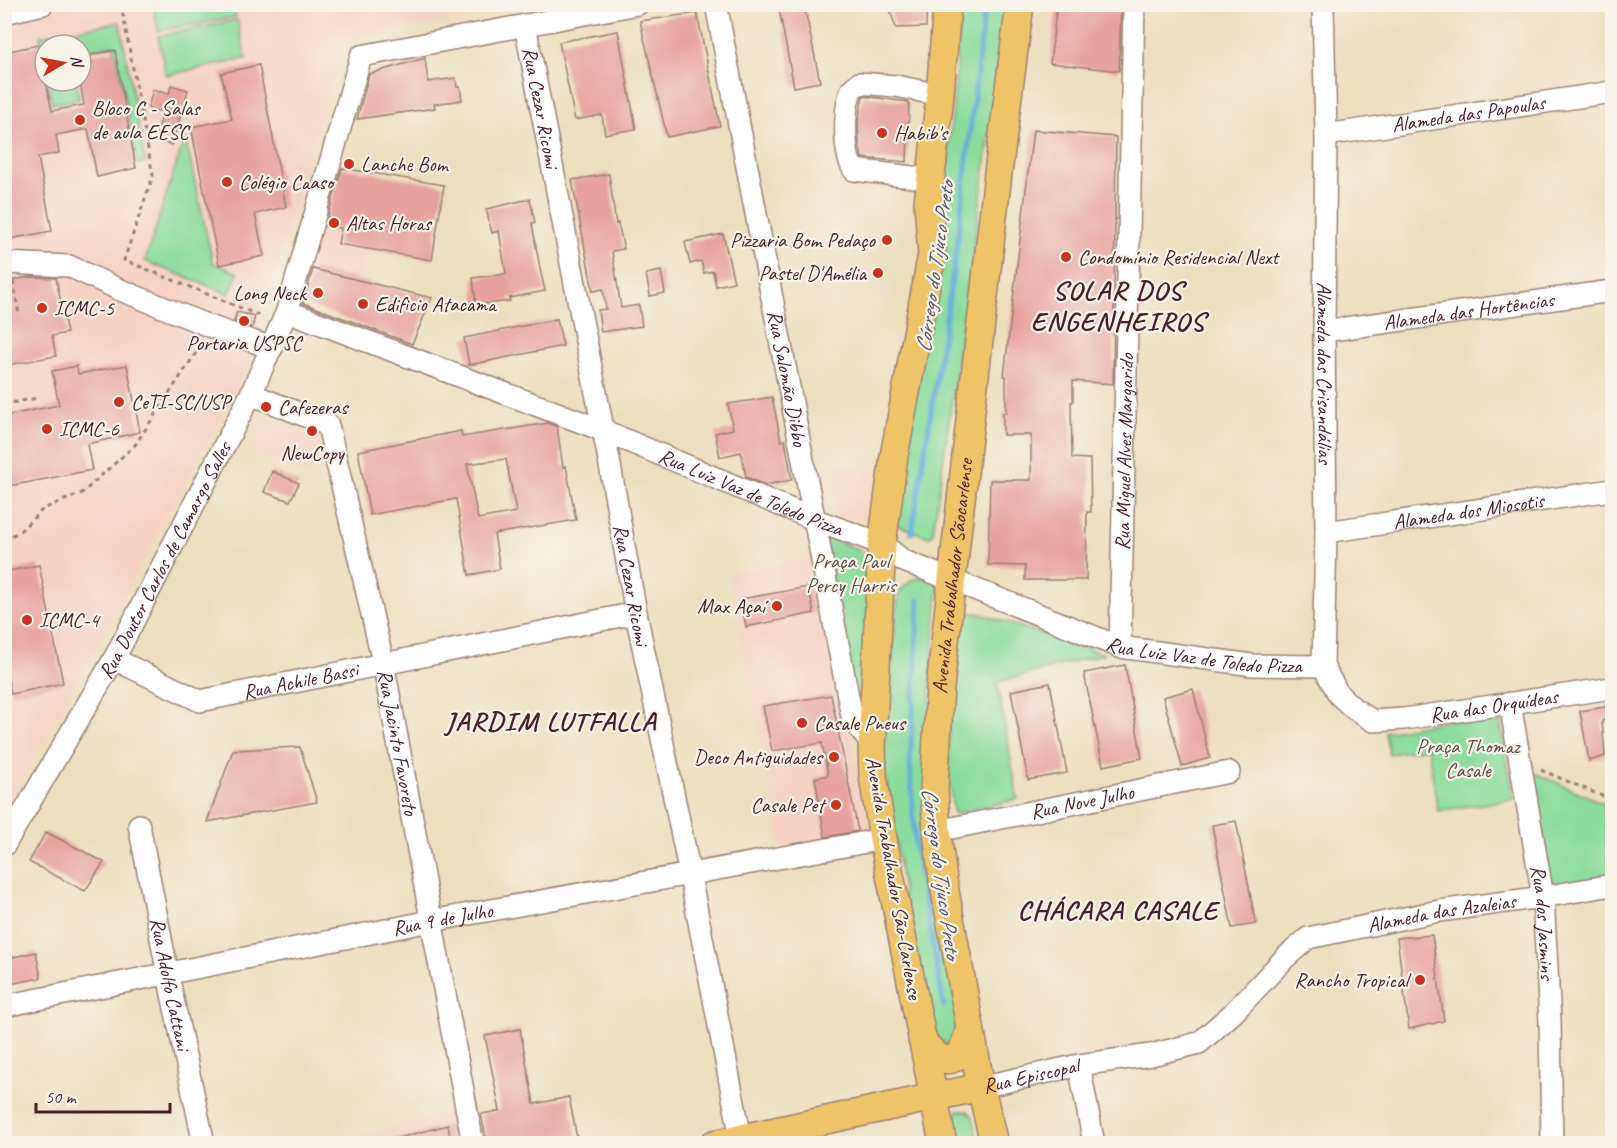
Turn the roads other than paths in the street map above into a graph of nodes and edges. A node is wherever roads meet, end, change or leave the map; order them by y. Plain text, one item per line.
1 (43, 4) edge
2 (638, 4) edge
3 (716, 4) edge
4 (947, 4) edge
5 (1020, 4) edge
6 (1134, 4) edge
7 (1323, 4) edge
8 (4, 13) edge
9 (525, 25) junction
10 (1612, 92) edge
11 (940, 95) junction
12 (1326, 135) junction
13 (929, 179) junction
14 (7, 263) edge
15 (1612, 291) edge
16 (287, 311) junction
17 (1324, 332) junction
18 (272, 348) junction
19 (251, 394) junction
20 (602, 430) junction
21 (1612, 490) edge
22 (813, 519) junction
23 (1326, 532) junction
24 (882, 544) junction
25 (952, 579) junction
26 (636, 613) junction
27 (1120, 647) junction
28 (114, 659) junction
29 (383, 662) junction
30 (1323, 666) junction
31 (1612, 688) edge
32 (1510, 703) junction
33 (872, 746) junction
34 (1229, 772) dead end
35 (139, 825) dead end
36 (937, 831) junction
37 (883, 839) junction
38 (4, 846) edge
39 (689, 874) junction
40 (1612, 885) edge
41 (1543, 897) junction
42 (432, 921) junction
43 (1308, 938) joint
44 (168, 972) junction
45 (4, 1006) edge
46 (970, 1028) junction
47 (922, 1040) junction
48 (1079, 1065) junction
49 (981, 1087) junction
50 (933, 1097) junction
51 (741, 1141) edge
52 (204, 1143) edge
53 (473, 1143) edge
54 (714, 1143) edge
55 (943, 1143) edge
56 (994, 1143) edge
57 (1094, 1143) edge
58 (1552, 1143) edge

1 - 8 street
2 - 9 street
3 - 22 street, Rua Salomão Dibbo
4 - 11 main road, Avenida Trabalhador São-Carlense
5 - 25 main road, Avenida Trabalhador Sãocarlense
6 - 27 street, Rua Miguel Alves Margarido
7 - 12 street, Alameda das Crisandálias
9 - 16 street, Rua Doutor Carlos de Camargo Salles
9 - 20 street, Rua Cezar Ricomi
10 - 12 street, Alameda das Papoulas
11 - 13 main road, Avenida Trabalhador São-Carlense
11 - 13 street
12 - 17 street, Alameda das Crisandálias
13 - 24 main road, Avenida Trabalhador São-Carlense
14 - 18 street
15 - 17 street, Alameda das Hortências
16 - 18 street, Rua Doutor Carlos de Camargo Salles
16 - 20 street, Rua Luiz Vaz de Toledo Pizza
17 - 23 street, Alameda das Crisandálias
18 - 19 street, Rua Doutor Carlos de Camargo Salles
19 - 28 street, Rua Doutor Carlos de Camargo Salles
19 - 29 street, Rua Jacinto Favoreto
20 - 22 street, Rua Luiz Vaz de Toledo Pizza
20 - 26 street, Rua Cezar Ricomi
21 - 23 street, Alameda dos Miosotis
22 - 24 street, Rua Luiz Vaz de Toledo Pizza
22 - 33 street, Rua Salomão Dibbo
23 - 30 street, Alameda das Crisandálias
24 - 25 street, Rua Luiz Vaz de Toledo Pizza
24 - 33 main road, Avenida Trabalhador São-Carlense
25 - 27 street, Rua Luiz Vaz de Toledo Pizza
25 - 36 main road, Avenida Trabalhador Sãocarlense
26 - 29 street, Rua Achile Bassi
26 - 39 street, Rua Cezar Ricomi
27 - 30 street, Rua Luiz Vaz de Toledo Pizza
28 - 29 street, Rua Achile Bassi
28 - 38 street, Rua Doutor Carlos de Camargo Salles
29 - 42 street, Rua Jacinto Favoreto
30 - 32 street, Rua das Orquídeas
31 - 32 street, Rua das Orquídeas
32 - 41 street, Rua dos Jasmins
33 - 37 main road, Avenida Trabalhador São-Carlense
34 - 36 street, Rua Nove Julho
35 - 44 street, Rua Adolfo Cattani
36 - 46 main road, Avenida Trabalhador Sãocarlense
37 - 39 street, Rua 9 de Julho
37 - 47 main road, Avenida Trabalhador São-Carlense
39 - 42 street, Rua 9 de Julho
39 - 51 street, Rua Cezar Ricomi
40 - 41 street, Alameda das Azaleias
41 - 43 street, Alameda das Azaleias
41 - 58 street, Rua dos Jasmins
42 - 44 street, Rua 9 de Julho
42 - 53 street, Rua Jacinto Favoreto
43 - 48 street, Rua Episcopal
44 - 45 street, Rua 9 de Julho
44 - 52 street, Rua Adolfo Cattani
46 - 47 main road
46 - 49 main road, Avenida Trabalhador Sãocarlense
47 - 50 main road, Avenida Trabalhador São-Carlense
48 - 49 street, Rua Episcopal
48 - 57 street
49 - 50 main road, Rua Episcopal
49 - 56 main road, Avenida Trabalhador Sãocarlense
50 - 51 main road, Rua Episcopal
50 - 55 main road, Avenida Trabalhador São-Carlense
51 - 54 main road, Rua Episcopal

